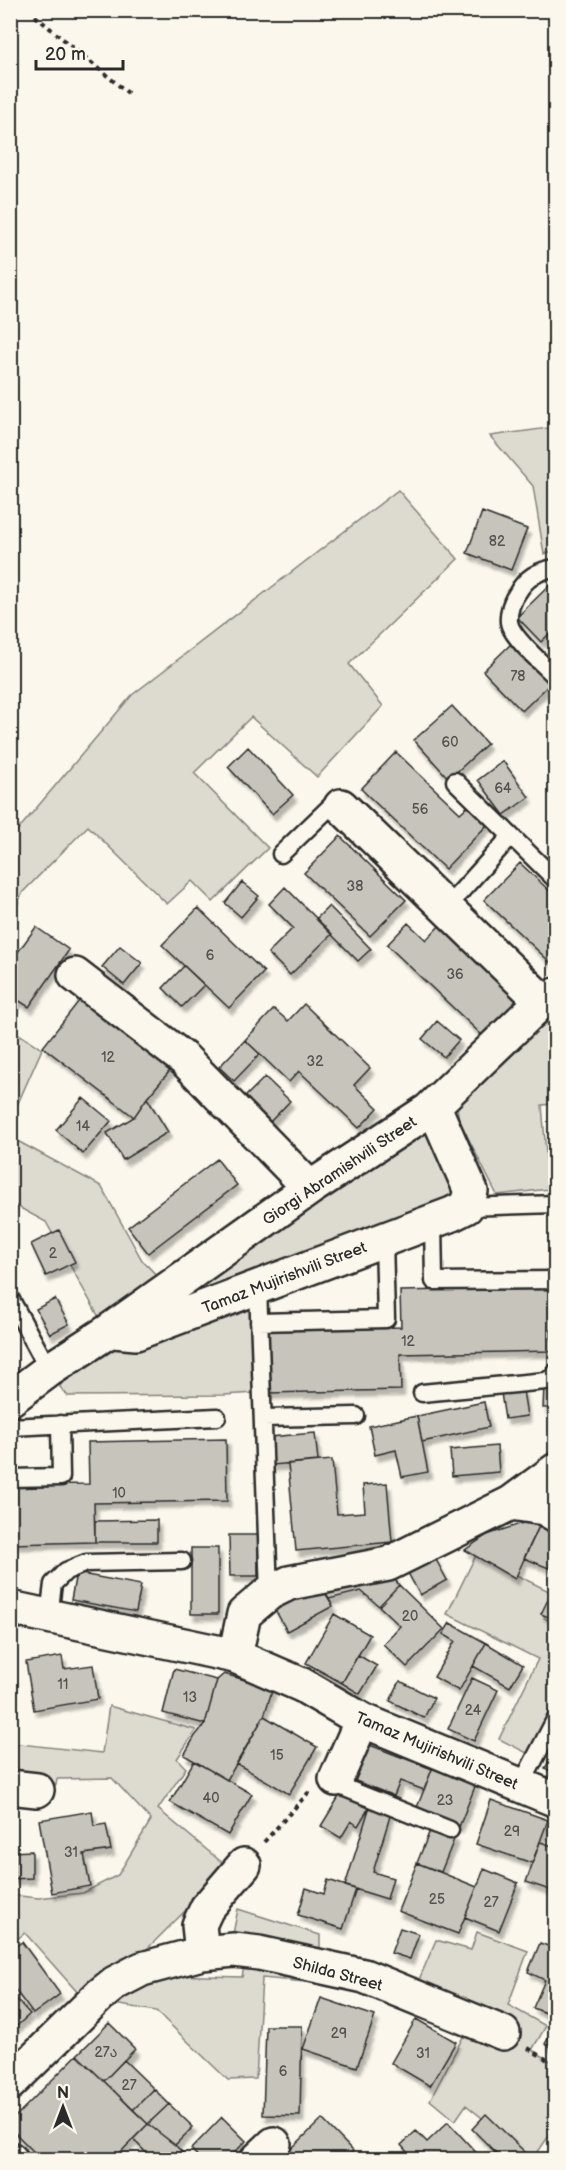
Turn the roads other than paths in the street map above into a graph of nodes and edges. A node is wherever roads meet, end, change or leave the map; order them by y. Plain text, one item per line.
1 (555, 568) edge
2 (554, 675) edge
3 (455, 781) dead end
4 (341, 806) joint
5 (511, 837) junction
6 (281, 854) dead end
7 (555, 880) edge
8 (446, 908) junction
9 (75, 975) dead end
10 (549, 998) edge
11 (429, 1110) junction
12 (310, 1188) junction
13 (555, 1204) edge
14 (466, 1207) junction
15 (433, 1221) junction
16 (384, 1239) junction
17 (555, 1280) edge
18 (258, 1287) junction
19 (10, 1298) edge
20 (259, 1322) junction
21 (109, 1331) junction
22 (49, 1370) junction
23 (555, 1372) edge
24 (422, 1393) dead end
25 (10, 1399) edge
26 (356, 1416) dead end
27 (217, 1417) dead end
28 (263, 1418) junction
29 (60, 1424) junction
30 (10, 1427) edge
31 (555, 1470) edge
32 (10, 1478) edge
33 (511, 1503) junction
34 (555, 1515) edge
35 (182, 1561) dead end
36 (269, 1593) junction
37 (10, 1608) edge
38 (48, 1616) junction
39 (235, 1656) junction
40 (555, 1718) edge
41 (362, 1720) junction
42 (325, 1783) joint
43 (521, 1785) junction
44 (555, 1800) edge
45 (450, 1830) dead end
46 (244, 1865) road end
47 (202, 1953) junction
48 (503, 2033) dead end
49 (10, 2083) edge

1 - 2 lane
3 - 5 lane
4 - 6 lane
4 - 8 street
5 - 7 lane
5 - 8 lane
8 - 10 street
9 - 12 street
10 - 11 street, Giorgi Abramishvili Street
11 - 12 street, Giorgi Abramishvili Street
11 - 14 street
12 - 21 street, Giorgi Abramishvili Street
13 - 14 lane
14 - 15 street, Tamaz Mujirishvili Street
15 - 16 street, Tamaz Mujirishvili Street
15 - 17 lane
16 - 18 street, Tamaz Mujirishvili Street
16 - 20 lane
18 - 20 lane
18 - 21 street, Tamaz Mujirishvili Street
19 - 22 lane
20 - 28 lane
21 - 22 street
22 - 25 street
23 - 24 lane
26 - 28 lane
27 - 29 lane
28 - 36 lane
29 - 30 lane
29 - 32 lane
31 - 33 street
33 - 34 street
33 - 36 street
35 - 38 lane
36 - 39 street
37 - 38 street, Tamaz Mujirishvili Street
38 - 39 street, Tamaz Mujirishvili Street
39 - 41 street, Tamaz Mujirishvili Street
40 - 43 lane
41 - 42 street
41 - 43 street, Tamaz Mujirishvili Street
42 - 45 lane
43 - 44 street, Tamaz Mujirishvili Street
46 - 47 street
47 - 48 street, Shilda Street
47 - 49 street, Shilda Street

